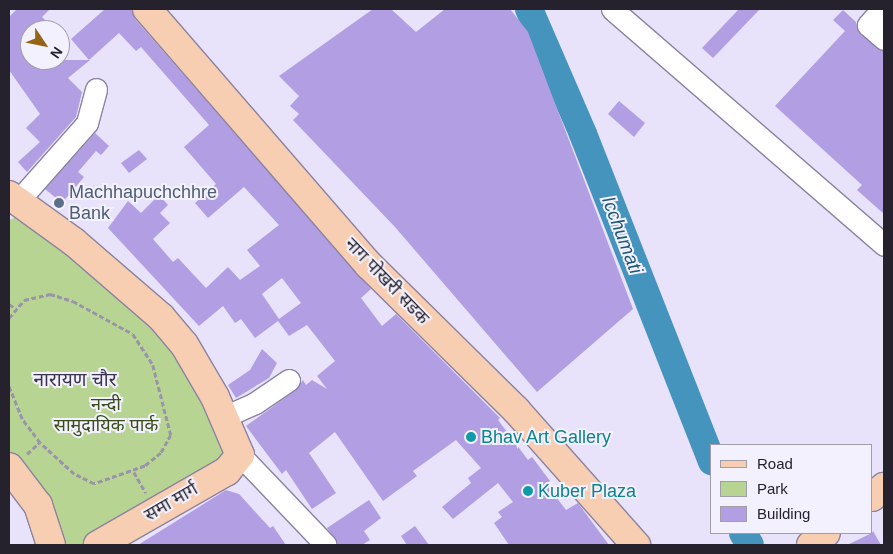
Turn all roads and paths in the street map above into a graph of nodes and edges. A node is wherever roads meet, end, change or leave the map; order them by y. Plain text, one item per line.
1 (147, 9) edge
2 (612, 9) edge
3 (882, 10) edge
4 (884, 39) edge
5 (96, 88) dead end
6 (17, 206) edge
7 (884, 246) edge
8 (9, 304) edge
9 (15, 308) junction
10 (9, 318) edge
11 (289, 380) dead end
12 (9, 386) edge
13 (226, 416) junction
14 (40, 443) junction
15 (240, 455) junction
16 (16, 467) edge
17 (134, 472) junction
18 (884, 487) edge
19 (873, 496) edge
20 (151, 502) dead end
21 (825, 534) edge
22 (32, 545) edge
23 (51, 545) edge
24 (98, 545) edge
25 (326, 545) edge
26 (636, 545) edge
27 (811, 545) edge

1 - 26 main road, नाग पोखरी सडक
2 - 7 street
3 - 4 street
5 - 6 street
6 - 13 main road
8 - 9 path
9 - 10 path
9 - 17 path
11 - 13 street
12 - 14 path
13 - 15 main road
14 - 16 path
14 - 17 path
15 - 24 main road, समा मार्ग
15 - 25 street
16 - 22 main road
16 - 23 main road
17 - 20 path
18 - 19 main road
21 - 27 main road

